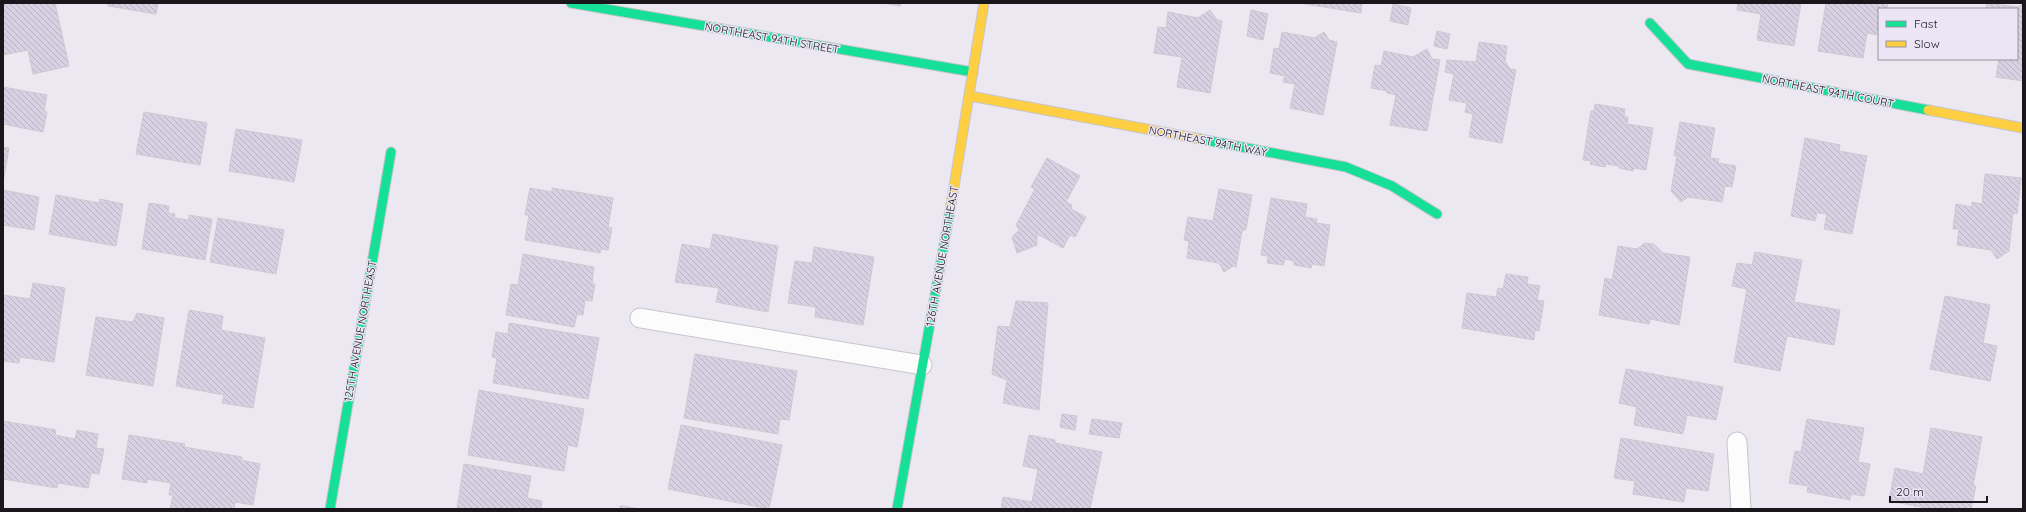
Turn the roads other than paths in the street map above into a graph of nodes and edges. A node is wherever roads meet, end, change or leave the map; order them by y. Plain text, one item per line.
1 (572, 3) edge
2 (984, 3) edge
3 (1650, 23) dead end
4 (973, 72) junction
5 (970, 96) junction
6 (2023, 128) edge
7 (391, 152) dead end
8 (1437, 214) dead end
9 (640, 318) dead end
10 (922, 365) junction
11 (1737, 442) dead end
12 (330, 509) edge
13 (897, 509) edge
14 (1741, 509) edge

1 - 4 street, NORTHEAST 94TH STREET
2 - 4 street, 126TH AVENUE NORTHEAST
3 - 6 street, NORTHEAST 94TH COURT
4 - 5 street, 126TH AVENUE NORTHEAST
5 - 8 street, NORTHEAST 94TH WAY
5 - 10 street, 126TH AVENUE NORTHEAST
7 - 12 street, 125TH AVENUE NORTHEAST
9 - 10 lane
10 - 13 street, 126TH AVENUE NORTHEAST
11 - 14 lane

